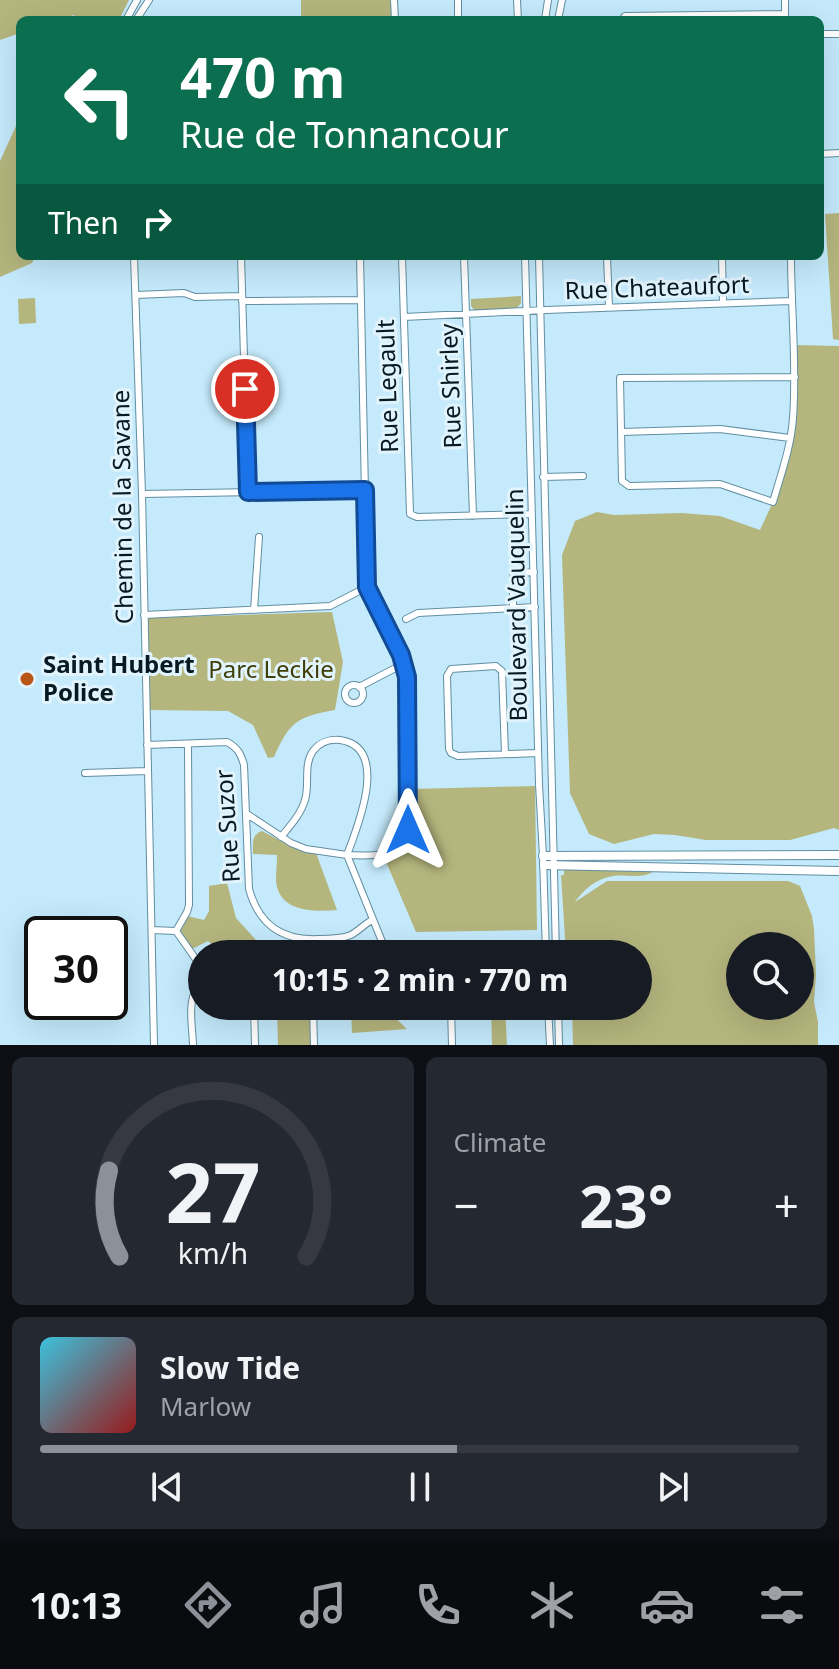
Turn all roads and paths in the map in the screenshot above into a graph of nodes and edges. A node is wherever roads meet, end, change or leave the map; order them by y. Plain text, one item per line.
1 (134, 260) edge
2 (241, 260) edge
3 (360, 260) edge
4 (402, 260) edge
5 (464, 260) edge
6 (525, 260) edge
7 (539, 260) edge
8 (607, 260) edge
9 (722, 260) edge
10 (791, 260) edge
11 (136, 295) junction
12 (242, 299) junction
13 (361, 300) junction
14 (791, 301) junction
15 (723, 303) junction
16 (609, 307) junction
17 (541, 310) junction
18 (525, 312) junction
19 (467, 315) junction
20 (404, 317) junction
21 (795, 377) junction
22 (621, 432) junction
23 (790, 438) junction
24 (583, 476) dead end
25 (543, 477) junction
26 (365, 490) junction
27 (248, 492) junction
28 (142, 494) junction
29 (532, 514) junction
30 (473, 516) junction
31 (259, 537) dead end
32 (534, 572) junction
33 (367, 587) junction
34 (535, 607) junction
35 (513, 608) junction
36 (254, 610) junction
37 (144, 615) junction
38 (406, 619) dead end
39 (405, 663) junction
40 (359, 687) dead end
41 (147, 745) junction
42 (188, 745) junction
43 (538, 753) junction
44 (505, 754) junction
45 (147, 771) junction
46 (85, 773) dead end
47 (247, 814) junction
48 (281, 837) junction
49 (347, 855) junction
50 (839, 855) edge
51 (549, 860) junction
52 (839, 871) edge
53 (372, 920) junction
54 (152, 930) junction
55 (176, 931) junction
56 (381, 940) edge
57 (546, 940) edge
58 (555, 940) edge
59 (188, 948) edge
60 (192, 1020) edge
61 (254, 1020) edge
62 (313, 1020) edge
63 (451, 1020) edge
64 (549, 1020) edge
65 (558, 1020) edge
66 (154, 1045) edge
67 (193, 1045) edge
68 (255, 1045) edge
69 (314, 1045) edge
70 (452, 1045) edge
71 (550, 1045) edge
72 (559, 1045) edge

1 - 11 street, Chemin de la Savane
2 - 12 street
3 - 13 street
4 - 20 street, Rue Legault
5 - 19 street, Rue Shirley
6 - 18 street, Boulevard Vauquelin
7 - 17 street, Boulevard Vauquelin
8 - 16 street
9 - 15 street
10 - 14 street
11 - 12 street
11 - 28 street, Chemin de la Savane
12 - 13 street
12 - 27 street
13 - 26 street
14 - 15 street, Rue Chateaufort
14 - 21 street
15 - 16 street, Rue Chateaufort
16 - 17 street, Rue Chateaufort
17 - 18 street, Rue Chateaufort
17 - 25 street, Boulevard Vauquelin
18 - 19 street, Rue Chateaufort
18 - 29 street, Boulevard Vauquelin
19 - 20 street, Rue Chateaufort
19 - 30 street, Rue Shirley
20 - 30 street, Rue Legault
21 - 22 street
21 - 23 street
22 - 23 street
22 - 23 street
24 - 25 street, Boulevard Vauquelin
25 - 51 street, Boulevard Vauquelin
26 - 27 street
26 - 33 street
27 - 28 street
28 - 37 street, Chemin de la Savane
29 - 30 street
29 - 32 street, Boulevard Vauquelin
31 - 36 street
32 - 34 street, Boulevard Vauquelin
32 - 35 street
33 - 36 street
33 - 39 street
34 - 35 street
34 - 43 street, Boulevard Vauquelin
35 - 38 street
36 - 37 street
37 - 41 street, Chemin de la Savane
39 - 40 street
39 - 49 street
41 - 42 street, Rue Suzor
41 - 45 street, Chemin de la Savane
42 - 47 street, Rue Suzor
42 - 55 street
43 - 44 street
43 - 51 street, Boulevard Vauquelin
44 - 44 street
45 - 46 street
45 - 54 street, Chemin de la Savane
47 - 48 street
47 - 53 street, Rue Suzor
48 - 49 street
48 - 49 street
49 - 53 street
50 - 51 main road
51 - 52 main road
51 - 57 street, Boulevard Vauquelin
51 - 58 street, Boulevard Vauquelin
53 - 56 street
54 - 55 street
54 - 66 street, Chemin de la Savane
55 - 59 street
60 - 67 street
61 - 68 street
62 - 69 street
63 - 70 street
64 - 71 street
65 - 72 street

